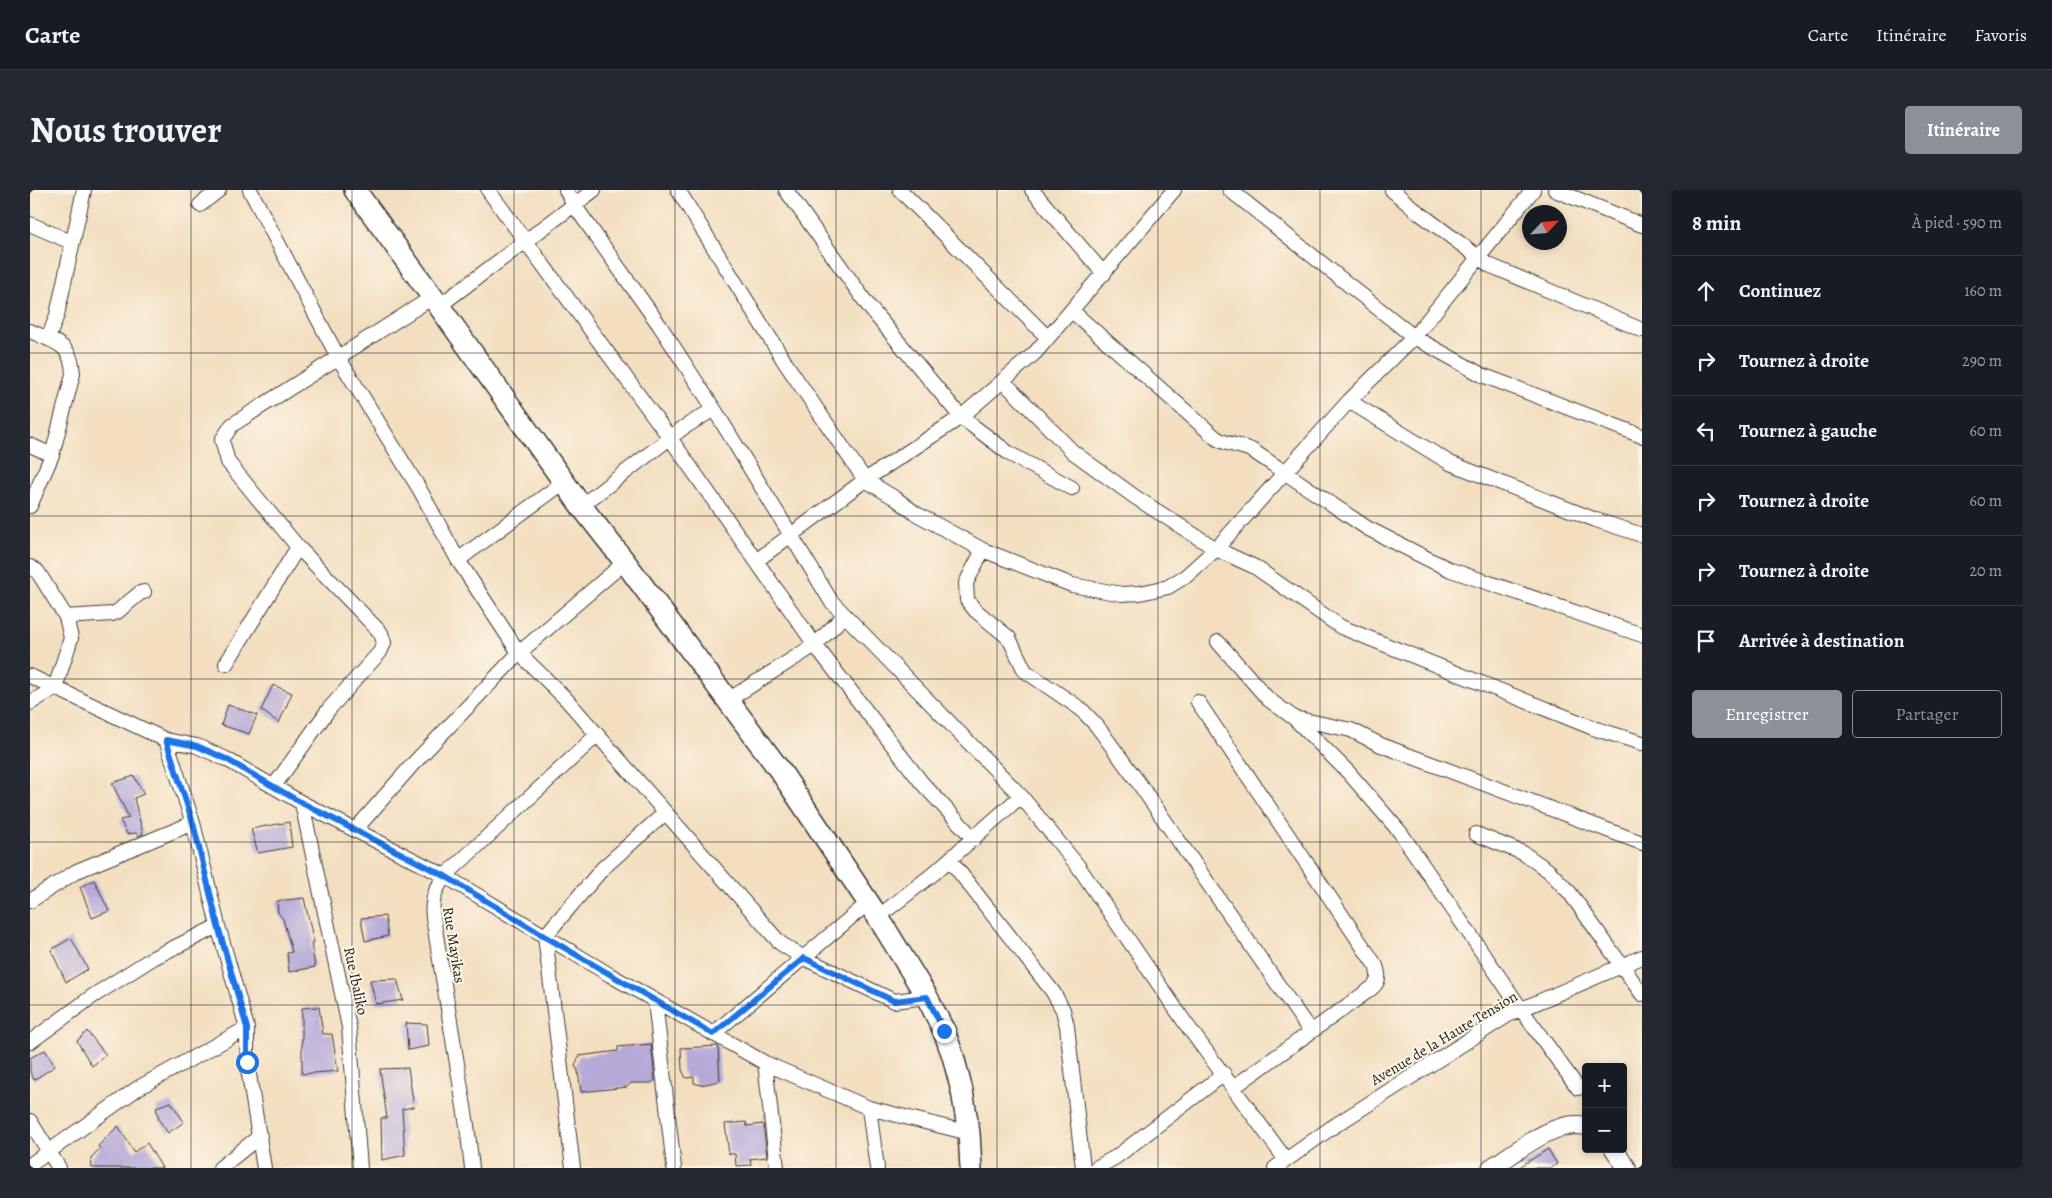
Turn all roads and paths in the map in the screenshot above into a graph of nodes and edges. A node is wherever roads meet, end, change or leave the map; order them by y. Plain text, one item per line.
1 (84, 190) edge
2 (219, 190) edge
3 (250, 190) edge
4 (355, 190) edge
5 (488, 190) edge
6 (566, 190) edge
7 (594, 190) edge
8 (678, 190) edge
9 (786, 190) edge
10 (900, 190) edge
11 (1032, 190) edge
12 (1230, 190) edge
13 (1392, 190) edge
14 (1533, 190) edge
15 (1555, 190) edge
16 (1167, 193) edge
17 (200, 205) dead end
18 (574, 205) junction
19 (30, 224) edge
20 (1642, 225) edge
21 (525, 240) junction
22 (71, 242) junction
23 (1479, 259) junction
24 (1104, 274) junction
25 (436, 301) junction
26 (1072, 311) junction
27 (1642, 330) edge
28 (30, 331) edge
29 (1048, 338) junction
30 (1414, 338) junction
31 (48, 339) junction
32 (338, 357) junction
33 (1003, 381) junction
34 (1349, 401) junction
35 (714, 409) junction
36 (961, 417) junction
37 (1642, 436) edge
38 (670, 438) junction
39 (30, 445) edge
40 (52, 455) junction
41 (1283, 472) junction
42 (865, 480) junction
43 (564, 482) junction
44 (1072, 488) dead end
45 (30, 506) edge
46 (581, 506) junction
47 (791, 534) junction
48 (1642, 535) edge
49 (298, 547) junction
50 (1216, 549) junction
51 (983, 550) junction
52 (458, 560) junction
53 (756, 561) junction
54 (625, 562) junction
55 (30, 567) edge
56 (144, 592) dead end
57 (844, 616) junction
58 (66, 617) junction
59 (1642, 635) edge
60 (1218, 642) dead end
61 (814, 645) junction
62 (519, 653) junction
63 (226, 664) dead end
64 (30, 676) edge
65 (56, 688) junction
66 (728, 700) junction
67 (1198, 702) dead end
68 (30, 703) edge
69 (1294, 718) junction
70 (597, 735) junction
71 (166, 740) junction
72 (1642, 744) edge
73 (274, 786) junction
74 (1021, 796) junction
75 (302, 803) junction
76 (665, 813) junction
77 (193, 823) junction
78 (356, 830) junction
79 (1476, 834) dead end
80 (974, 839) junction
81 (1642, 843) edge
82 (950, 860) junction
83 (445, 876) junction
84 (30, 901) edge
85 (873, 910) junction
86 (218, 926) junction
87 (544, 936) junction
88 (1642, 957) edge
89 (804, 958) junction
90 (1622, 966) junction
91 (1642, 994) edge
92 (927, 997) junction
93 (655, 1001) junction
94 (1520, 1009) junction
95 (247, 1028) junction
96 (1310, 1031) junction
97 (713, 1034) junction
98 (30, 1042) edge
99 (766, 1063) junction
100 (1224, 1074) junction
101 (1234, 1087) junction
102 (1578, 1088) dead end
103 (869, 1108) junction
104 (30, 1121) edge
105 (1582, 1125) edge
106 (969, 1133) junction
107 (260, 1136) junction
108 (50, 1152) junction
109 (1617, 1153) edge
110 (1281, 1164) edge
111 (30, 1165) edge
112 (59, 1168) edge
113 (220, 1168) edge
114 (264, 1168) edge
115 (360, 1168) edge
116 (472, 1168) edge
117 (573, 1168) edge
118 (674, 1168) edge
119 (777, 1168) edge
120 (877, 1168) edge
121 (971, 1168) edge
122 (1083, 1168) edge
123 (1096, 1168) edge
124 (1491, 1168) edge
125 (1627, 1168) edge

1 - 22 street
2 - 17 street
3 - 32 street
4 - 25 main road
5 - 21 street
6 - 18 street
7 - 18 street
8 - 42 street
9 - 36 street
10 - 29 street
11 - 24 street
12 - 30 street
13 - 23 street
14 - 23 street
15 - 20 street
16 - 24 street
18 - 21 street
18 - 35 street
19 - 22 street
21 - 25 street
21 - 38 street
22 - 31 street
23 - 27 street
23 - 30 street
24 - 26 street
25 - 32 street
25 - 43 main road
26 - 29 street
26 - 41 street
28 - 31 street
29 - 33 street
30 - 34 street
30 - 37 street
31 - 40 street
32 - 49 street
32 - 52 street
33 - 36 street
33 - 50 street
34 - 41 street
34 - 48 street
35 - 38 street
35 - 47 street
36 - 42 street
36 - 44 street
38 - 46 street
38 - 53 street
39 - 40 street
40 - 45 street
41 - 50 street
41 - 59 street
42 - 47 street
42 - 51 street
43 - 46 main road
43 - 52 street
46 - 54 main road
47 - 53 street
47 - 57 street
49 - 63 street
49 - 73 street
50 - 51 street
50 - 72 street
51 - 96 street
52 - 62 street
53 - 61 street
54 - 62 street
54 - 66 main road
55 - 58 street
56 - 58 street
57 - 61 street
57 - 74 street
58 - 65 street
60 - 69 street
61 - 66 street
61 - 80 street
62 - 70 street
62 - 78 street
64 - 65 street
65 - 68 street
65 - 71 street
66 - 85 main road
67 - 96 street
69 - 81 street
69 - 94 street
70 - 76 street
70 - 83 street, Rue Mayikas
71 - 73 street
71 - 77 street
73 - 75 street
74 - 80 street
74 - 100 street
75 - 78 street
75 - 115 street, Rue Ibaliko
76 - 87 street
76 - 89 street
77 - 84 street
77 - 86 street
78 - 83 street
79 - 90 street
80 - 82 street
82 - 85 street
82 - 122 street
83 - 87 street
83 - 116 street, Rue Mayikas
85 - 89 street
85 - 92 main road
86 - 95 street
86 - 98 street
87 - 93 street
87 - 117 street
88 - 90 street, Avenue de la Haute Tension
89 - 92 street
89 - 97 street
90 - 91 street
90 - 94 street, Avenue de la Haute Tension
92 - 106 main road
93 - 97 street
93 - 118 street
94 - 102 street
94 - 110 street, Avenue de la Haute Tension
95 - 107 street
95 - 108 street
96 - 101 street
97 - 99 street
99 - 103 street
99 - 119 street
100 - 101 street
100 - 123 street
101 - 110 street
103 - 106 street
103 - 120 street
104 - 108 street
105 - 124 street
106 - 121 main road
107 - 113 street
107 - 114 street
108 - 111 street
108 - 112 street
109 - 125 street

